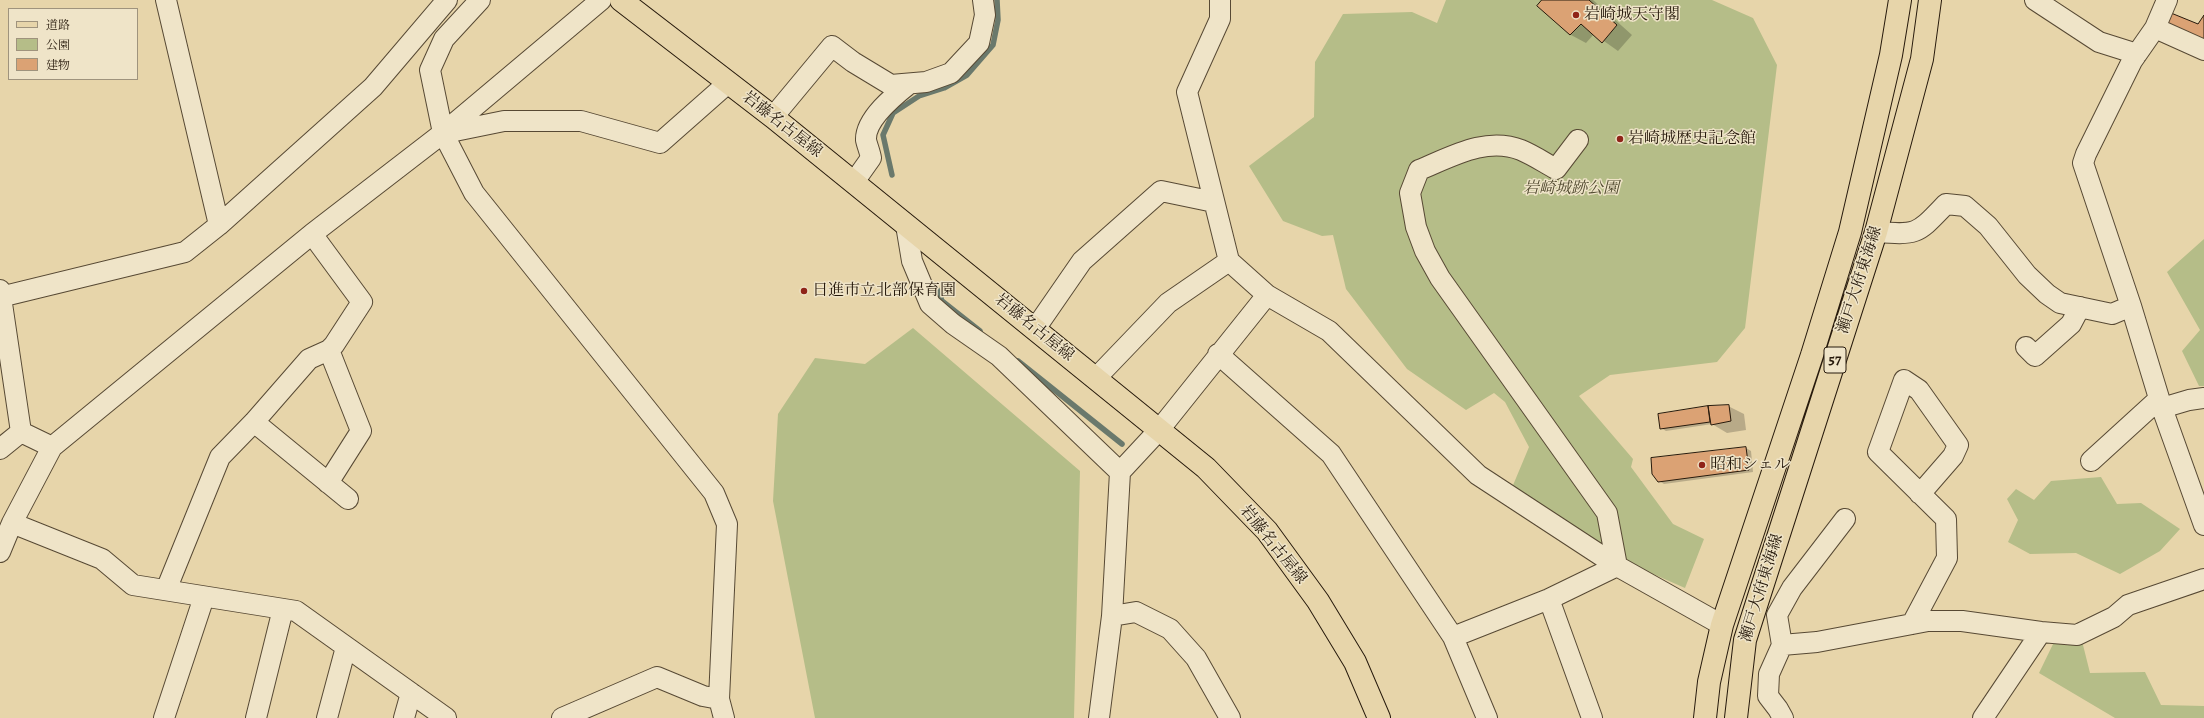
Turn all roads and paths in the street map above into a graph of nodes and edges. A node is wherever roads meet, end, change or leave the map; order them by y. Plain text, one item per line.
1 (166, 0) edge
2 (447, 0) edge
3 (480, 0) edge
4 (601, 0) edge
5 (621, 0) edge
6 (983, 0) edge
7 (1220, 0) edge
8 (1900, 0) edge
9 (1930, 0) edge
10 (2035, 0) edge
11 (2167, 0) edge
12 (2155, 28) junction
13 (2204, 50) edge
14 (2137, 54) junction
15 (728, 83) junction
16 (909, 84) junction
17 (774, 117) junction
18 (443, 133) junction
19 (1578, 140) dead end
20 (854, 182) junction
21 (1214, 202) junction
22 (219, 225) junction
23 (906, 225) junction
24 (1876, 232) junction
25 (312, 234) junction
26 (1229, 261) junction
27 (1, 295) edge
28 (1267, 295) junction
29 (2131, 306) junction
30 (2080, 307) junction
31 (1035, 329) junction
32 (2026, 348) dead end
33 (329, 350) junction
34 (1218, 354) junction
35 (1096, 378) junction
36 (2204, 398) edge
37 (2161, 403) junction
38 (254, 422) junction
39 (1159, 430) junction
40 (21, 432) junction
41 (52, 446) junction
42 (0, 450) edge
43 (2091, 461) dead end
44 (1120, 472) junction
45 (328, 483) junction
46 (1920, 494) junction
47 (348, 499) dead end
48 (1845, 519) dead end
49 (12, 523) junction
50 (2204, 525) edge
51 (0, 552) edge
52 (1617, 566) junction
53 (2204, 580) edge
54 (166, 590) junction
55 (204, 596) junction
56 (1549, 599) junction
57 (283, 609) junction
58 (1112, 616) junction
59 (1912, 624) junction
60 (1722, 625) junction
61 (2040, 632) junction
62 (1453, 636) junction
63 (1782, 645) junction
64 (346, 647) junction
65 (411, 693) junction
66 (719, 699) junction
67 (1991, 715) edge
68 (164, 718) edge
69 (256, 718) edge
70 (328, 718) edge
71 (404, 718) edge
72 (446, 718) edge
73 (562, 718) edge
74 (724, 718) edge
75 (1099, 718) edge
76 (1230, 718) edge
77 (1379, 718) edge
78 (1486, 718) edge
79 (1592, 718) edge
80 (1705, 718) edge
81 (1736, 718) edge
82 (1783, 718) edge

1 - 22 street
2 - 22 street
3 - 18 street
4 - 18 street
5 - 15 main road, 岩藤名古屋線
6 - 16 street
7 - 21 street
8 - 60 main road, 瀬戸大府東海線 / 57
9 - 24 main road, 瀬戸大府東海線 / 57
10 - 14 street
11 - 12 street
12 - 13 street
12 - 14 street
14 - 29 street
15 - 17 main road, 岩藤名古屋線
15 - 18 street
16 - 17 street
16 - 20 street
17 - 20 main road, 岩藤名古屋線
18 - 25 street
18 - 66 street
19 - 52 street
20 - 23 main road, 岩藤名古屋線
21 - 26 street
21 - 31 street
22 - 27 street
23 - 31 main road, 岩藤名古屋線
23 - 44 street
24 - 30 street
24 - 81 main road, 瀬戸大府東海線 / 57
25 - 33 street
25 - 41 street
26 - 28 street
26 - 35 street
27 - 40 street
28 - 34 street
28 - 52 street
29 - 30 street
29 - 37 street
30 - 32 street
31 - 35 main road, 岩藤名古屋線
33 - 38 street
33 - 45 street
34 - 39 street
34 - 62 street
35 - 39 main road, 岩藤名古屋線
36 - 37 street
37 - 43 street
37 - 50 street
38 - 45 street
38 - 54 street
39 - 44 street
39 - 77 main road, 岩藤名古屋線
40 - 41 street
40 - 42 street
41 - 49 street
44 - 58 street
45 - 47 street
46 - 46 street
46 - 59 street
48 - 63 street
49 - 51 street
49 - 54 street
52 - 56 street
52 - 60 street
53 - 61 street
54 - 55 street
55 - 57 street
55 - 68 street
56 - 62 street
56 - 79 street
57 - 64 street
57 - 69 street
58 - 75 street
58 - 76 street
59 - 61 street
59 - 63 street
60 - 80 main road, 瀬戸大府東海線 / 57
61 - 67 street
62 - 78 street
63 - 82 street
64 - 65 street
64 - 70 street
65 - 71 street
65 - 72 street
66 - 73 street
66 - 74 street

